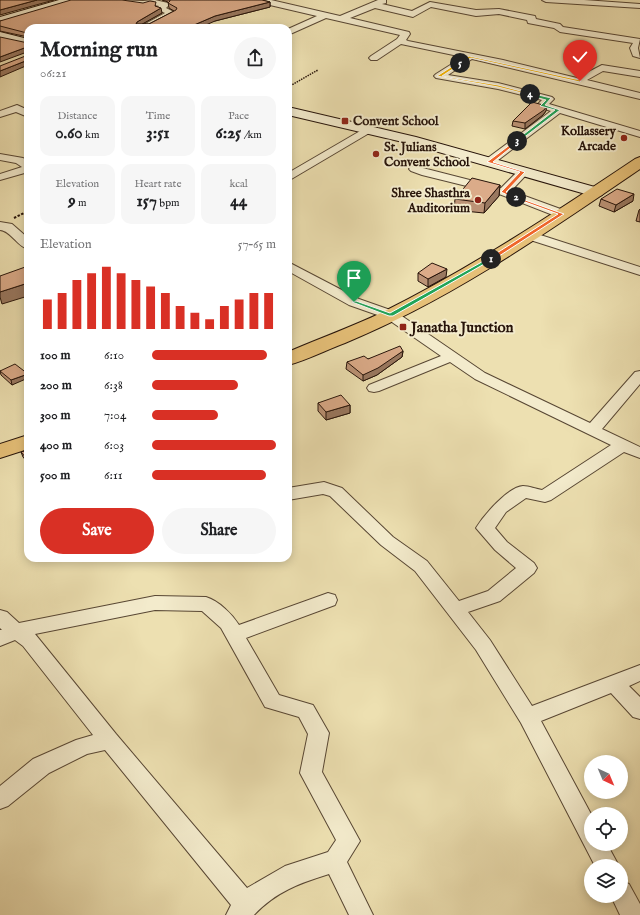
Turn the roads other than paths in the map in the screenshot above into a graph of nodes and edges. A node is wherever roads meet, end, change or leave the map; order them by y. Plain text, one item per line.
1 (71, 0) edge
2 (114, 0) edge
3 (148, 0) edge
4 (260, 0) edge
5 (384, 0) edge
6 (546, 0) edge
7 (278, 2) edge
8 (374, 5) junction
9 (640, 6) edge
10 (325, 15) junction
11 (341, 19) junction
12 (0, 21) edge
13 (151, 24) edge
14 (292, 30) edge
15 (0, 36) edge
16 (639, 40) edge
17 (400, 41) junction
18 (24, 42) edge
19 (640, 55) edge
20 (470, 57) junction
21 (374, 58) dead end
22 (640, 74) edge
23 (580, 81) junction
24 (640, 96) edge
25 (558, 110) junction
26 (24, 112) edge
27 (292, 112) edge
28 (0, 114) edge
29 (367, 130) junction
30 (640, 134) edge
31 (0, 157) edge
32 (489, 162) junction
33 (640, 162) edge
34 (24, 163) edge
35 (415, 169) dead end
36 (24, 170) edge
37 (523, 172) junction
38 (292, 176) edge
39 (0, 177) edge
40 (503, 192) junction
41 (596, 192) junction
42 (562, 214) junction
43 (0, 226) edge
44 (528, 235) junction
45 (24, 241) edge
46 (292, 268) edge
47 (640, 271) edge
48 (391, 315) junction
49 (292, 357) edge
50 (451, 357) junction
51 (640, 375) edge
52 (374, 388) dead end
53 (593, 430) junction
54 (24, 443) edge
55 (623, 444) junction
56 (0, 451) edge
57 (640, 453) edge
58 (292, 493) edge
59 (328, 600) dead end
60 (455, 609) junction
61 (0, 617) edge
62 (8, 635) edge
63 (234, 635) junction
64 (640, 673) edge
65 (614, 683) junction
66 (640, 711) edge
67 (528, 717) junction
68 (109, 740) junction
69 (0, 799) edge
70 (584, 823) edge
71 (335, 861) junction
72 (627, 903) edge
73 (243, 910) edge
74 (361, 915) edge
75 (633, 915) edge

1 - 12 main road
2 - 3 street
3 - 13 street
4 - 7 street
5 - 8 street
6 - 9 street
7 - 10 street
8 - 11 street
8 - 16 street
10 - 11 street
10 - 14 street
11 - 17 street
15 - 18 main road
16 - 19 street
17 - 20 street
17 - 21 street
20 - 23 street
20 - 25 street
22 - 23 street
23 - 24 street
25 - 30 street
25 - 32 street
26 - 28 street
27 - 29 main road
29 - 32 main road
29 - 38 street
31 - 34 street
32 - 37 main road
33 - 41 main road
35 - 40 street
36 - 39 street
37 - 40 street
37 - 41 main road
40 - 42 street
41 - 42 main road
42 - 44 main road
43 - 45 street
44 - 47 street
44 - 48 main road
46 - 48 street
48 - 49 main road
48 - 50 street
50 - 52 street
50 - 53 street
51 - 53 street
53 - 55 street
54 - 56 main road
55 - 57 street
55 - 60 street
58 - 60 street
59 - 63 street
60 - 67 street
61 - 62 street
62 - 63 street
62 - 68 street
63 - 71 street
64 - 65 street
65 - 66 street
65 - 67 street
67 - 70 street
68 - 69 street
68 - 73 street
71 - 73 street
71 - 74 street
72 - 75 street

